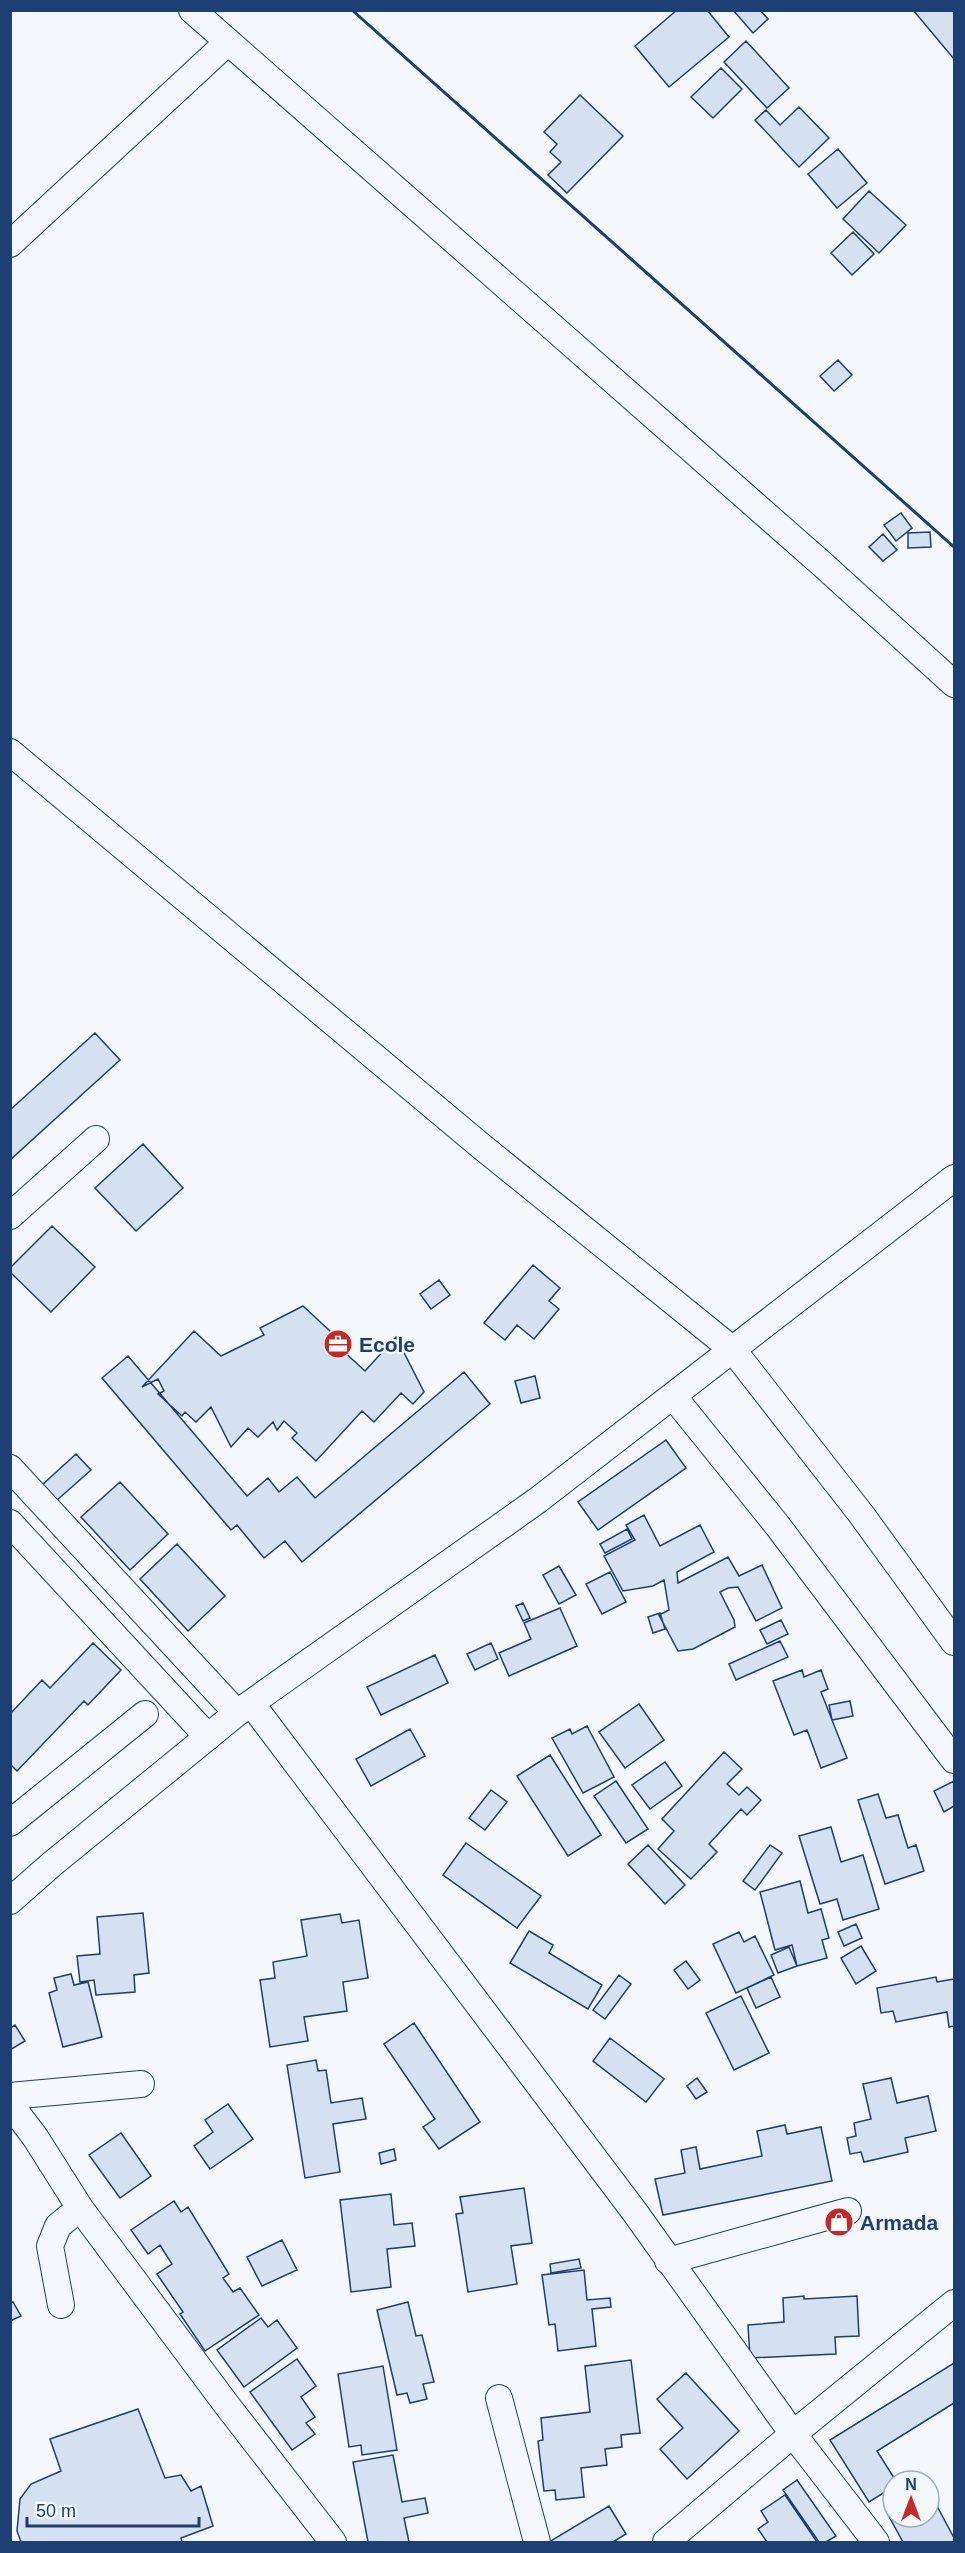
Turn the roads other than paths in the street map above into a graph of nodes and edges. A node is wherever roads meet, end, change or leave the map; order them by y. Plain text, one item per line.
1 (192, 10) edge
2 (228, 42) junction
3 (10, 244) edge
4 (954, 684) edge
5 (10, 752) edge
6 (96, 1139) dead end
7 (954, 1178) edge
8 (10, 1216) edge
9 (733, 1350) junction
10 (673, 1396) junction
11 (10, 1468) edge
12 (10, 1523) edge
13 (954, 1642) edge
14 (244, 1708) junction
15 (145, 1714) dead end
16 (208, 1737) junction
17 (954, 1760) edge
18 (10, 1823) edge
19 (10, 1901) edge
20 (141, 2084) dead end
21 (10, 2096) edge
22 (10, 2104) edge
23 (80, 2208) junction
24 (848, 2211) dead end
25 (668, 2261) junction
26 (954, 2303) edge
27 (61, 2305) dead end
28 (499, 2398) dead end
29 (793, 2434) junction
30 (333, 2542) edge
31 (537, 2542) edge
32 (666, 2542) edge
33 (876, 2542) edge

1 - 2 street
2 - 3 street
2 - 4 street
5 - 9 street
6 - 8 street
7 - 9 street
9 - 10 street
9 - 13 street
10 - 14 street
10 - 17 street
11 - 14 street
12 - 16 street
14 - 16 street
14 - 25 street
15 - 18 street
16 - 19 street
20 - 21 street
22 - 23 street
23 - 27 street
23 - 30 street
24 - 25 street
25 - 29 street
26 - 29 street
28 - 31 street
29 - 32 street
29 - 33 street

